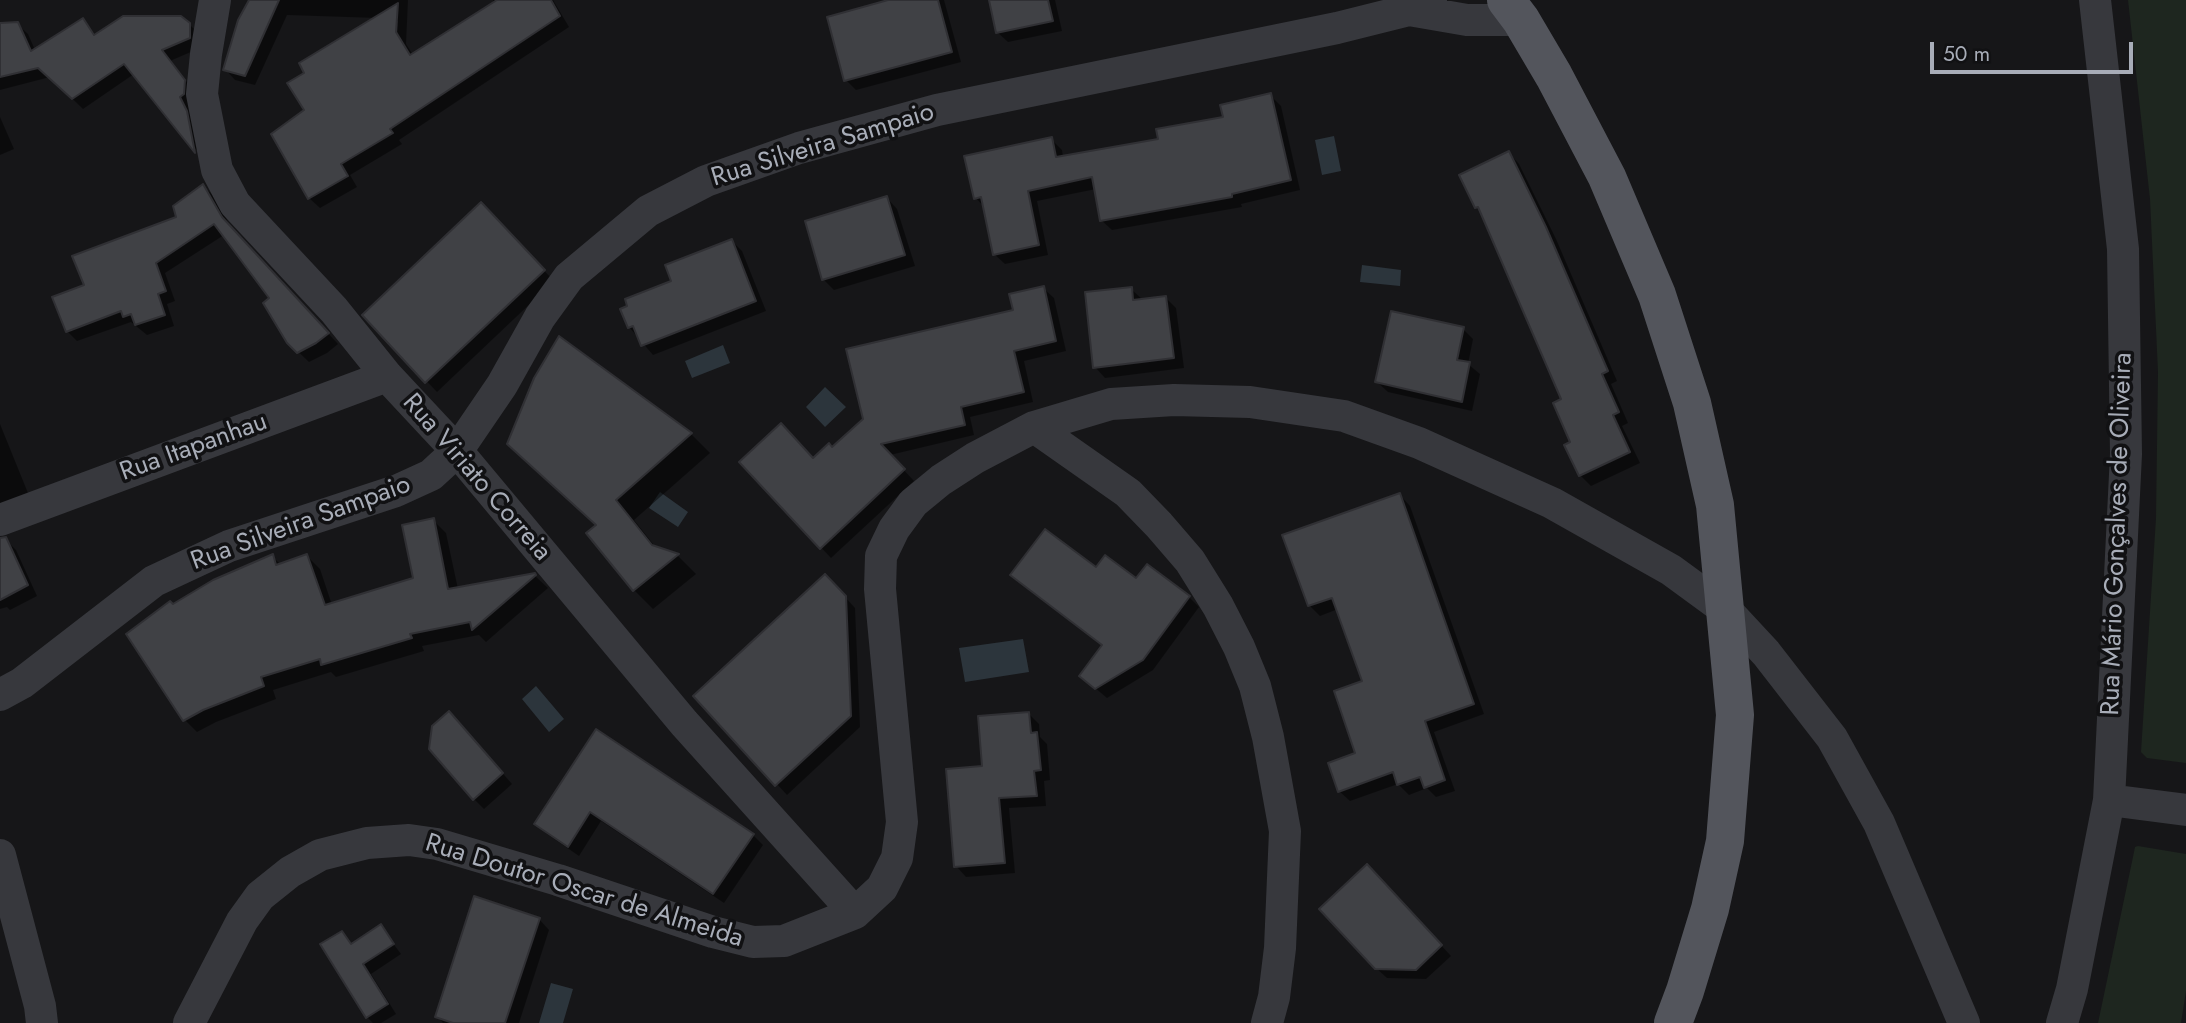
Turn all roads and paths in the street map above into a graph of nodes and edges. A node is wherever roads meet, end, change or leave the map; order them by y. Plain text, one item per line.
1 (215, 0) edge
2 (2095, 0) edge
3 (1420, 5) edge
4 (1513, 10) edge
5 (387, 376) junction
6 (1034, 427) junction
7 (457, 451) junction
8 (0, 520) edge
9 (1727, 611) junction
10 (0, 695) edge
11 (2109, 800) junction
12 (2186, 810) edge
13 (0, 855) edge
14 (855, 913) junction
15 (42, 1023) edge
16 (189, 1023) edge
17 (1267, 1023) edge
18 (1673, 1023) edge
19 (1964, 1023) edge
20 (2062, 1023) edge

1 - 5 street, Rua Viriato Correia
2 - 11 street, Rua Mário Gonçalves de Oliveira
3 - 4 street, Rua Silveira Sampaio
3 - 7 street, Rua Silveira Sampaio
4 - 9 main road
5 - 7 street, Rua Viriato Correia
5 - 8 street, Rua Itapanhau
6 - 9 street, Rua Doutor Oscar de Almeida
6 - 14 street, Rua Doutor Oscar de Almeida
6 - 17 street
7 - 10 street, Rua Silveira Sampaio
7 - 14 street, Rua Viriato Correia
9 - 18 main road
9 - 19 street, Rua Doutor Oscar de Almeida
11 - 12 street
11 - 20 street, Rua Mário Gonçalves de Oliveira
13 - 15 street
14 - 16 street, Rua Doutor Oscar de Almeida

